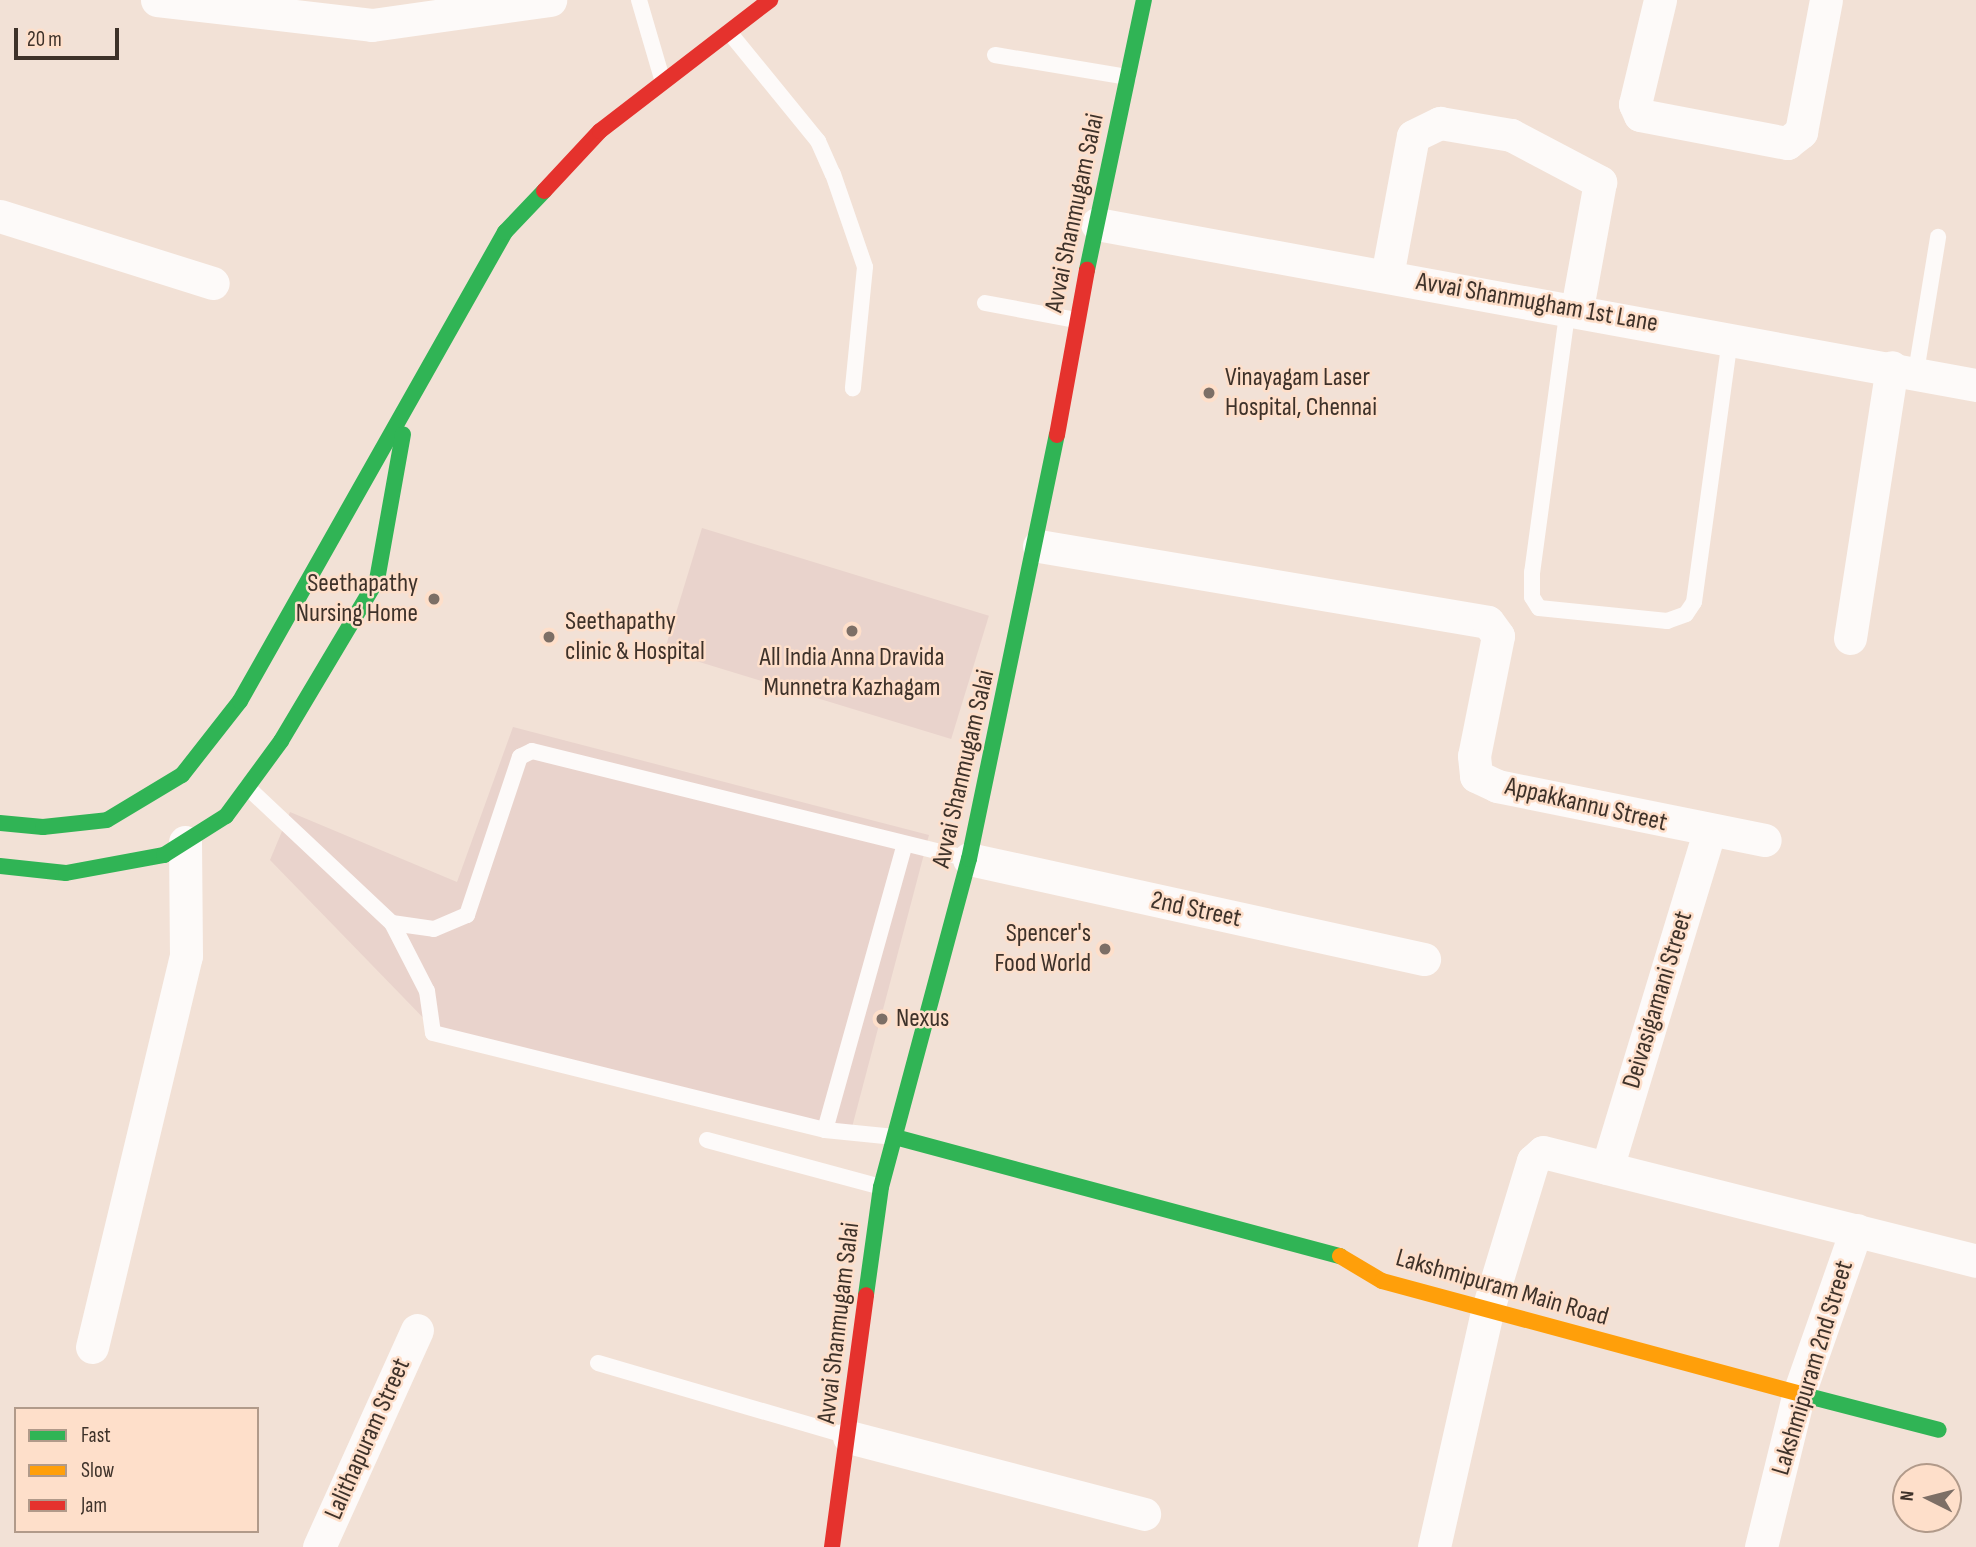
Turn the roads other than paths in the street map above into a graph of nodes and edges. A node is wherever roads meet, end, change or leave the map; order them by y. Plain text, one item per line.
1 (157, 0) edge
2 (550, 0) edge
3 (639, 0) edge
4 (770, 0) edge
5 (1144, 0) edge
6 (1660, 0) edge
7 (1826, 0) edge
8 (727, 30) junction
9 (995, 55) dead end
10 (1131, 78) junction
11 (663, 82) junction
12 (0, 216) edge
13 (1097, 224) junction
14 (1938, 237) dead end
15 (1387, 276) junction
16 (213, 283) dead end
17 (985, 303) dead end
18 (1573, 308) junction
19 (1076, 320) junction
20 (1730, 338) junction
21 (1904, 370) junction
22 (1976, 385) edge
23 (853, 388) dead end
24 (409, 405) junction
25 (1039, 547) junction
26 (1850, 638) dead end
27 (247, 787) junction
28 (0, 823) edge
29 (1709, 833) junction
30 (1765, 840) dead end
31 (185, 842) junction
32 (905, 844) junction
33 (969, 859) junction
34 (0, 866) edge
35 (392, 923) junction
36 (1424, 959) dead end
37 (825, 1130) junction
38 (895, 1137) junction
39 (707, 1140) dead end
40 (1607, 1168) junction
41 (881, 1187) junction
42 (1856, 1230) junction
43 (1976, 1261) edge
44 (1487, 1312) junction
45 (417, 1330) dead end
46 (92, 1347) dead end
47 (598, 1363) dead end
48 (1798, 1396) junction
49 (1939, 1430) dead end
50 (849, 1437) junction
51 (1144, 1514) dead end
52 (319, 1547) edge
53 (832, 1547) edge
54 (1434, 1547) edge
55 (1761, 1547) edge

1 - 2 street
3 - 11 lane
4 - 8 main road
5 - 10 main road, Avvai Shanmugam Salai
6 - 7 street
8 - 11 main road
8 - 23 lane
9 - 10 lane
10 - 13 main road, Avvai Shanmugam Salai
11 - 24 main road
12 - 16 street
13 - 15 street, Avvai Shanmugham 1st Lane
13 - 19 main road, Avvai Shanmugam Salai
14 - 21 lane
15 - 18 street, Avvai Shanmugham 1st Lane
15 - 18 street
17 - 19 lane
18 - 20 street, Avvai Shanmugham 1st Lane
18 - 20 lane
19 - 25 main road, Avvai Shanmugam Salai
20 - 21 street, Avvai Shanmugham 1st Lane
21 - 22 street, Avvai Shanmugham 1st Lane
21 - 26 street
24 - 27 main road
24 - 28 main road
25 - 29 street, Appakkannu Street
25 - 33 main road, Avvai Shanmugam Salai
27 - 31 main road
27 - 35 lane
29 - 30 street, Appakkannu Street
29 - 40 street, Deivasigamani Street
31 - 34 main road
31 - 46 street
32 - 33 lane
32 - 35 lane
32 - 37 lane
33 - 36 street, 2nd Street
33 - 38 main road, Avvai Shanmugam Salai
35 - 37 lane
37 - 38 lane
38 - 41 main road, Avvai Shanmugam Salai
38 - 44 main road, Lakshmipuram Main Road
39 - 41 lane
40 - 42 street
40 - 44 street
41 - 50 main road, Avvai Shanmugam Salai
42 - 43 street
42 - 48 street, Lakshmipuram 2nd Street
44 - 48 main road, Lakshmipuram Main Road
44 - 54 street
45 - 52 street, Lalithapuram Street
47 - 50 lane
48 - 49 main road, Lakshmipuram Main Road
48 - 55 street, Lakshmipuram 2nd Street
50 - 51 street
50 - 53 main road, Avvai Shanmugam Salai

